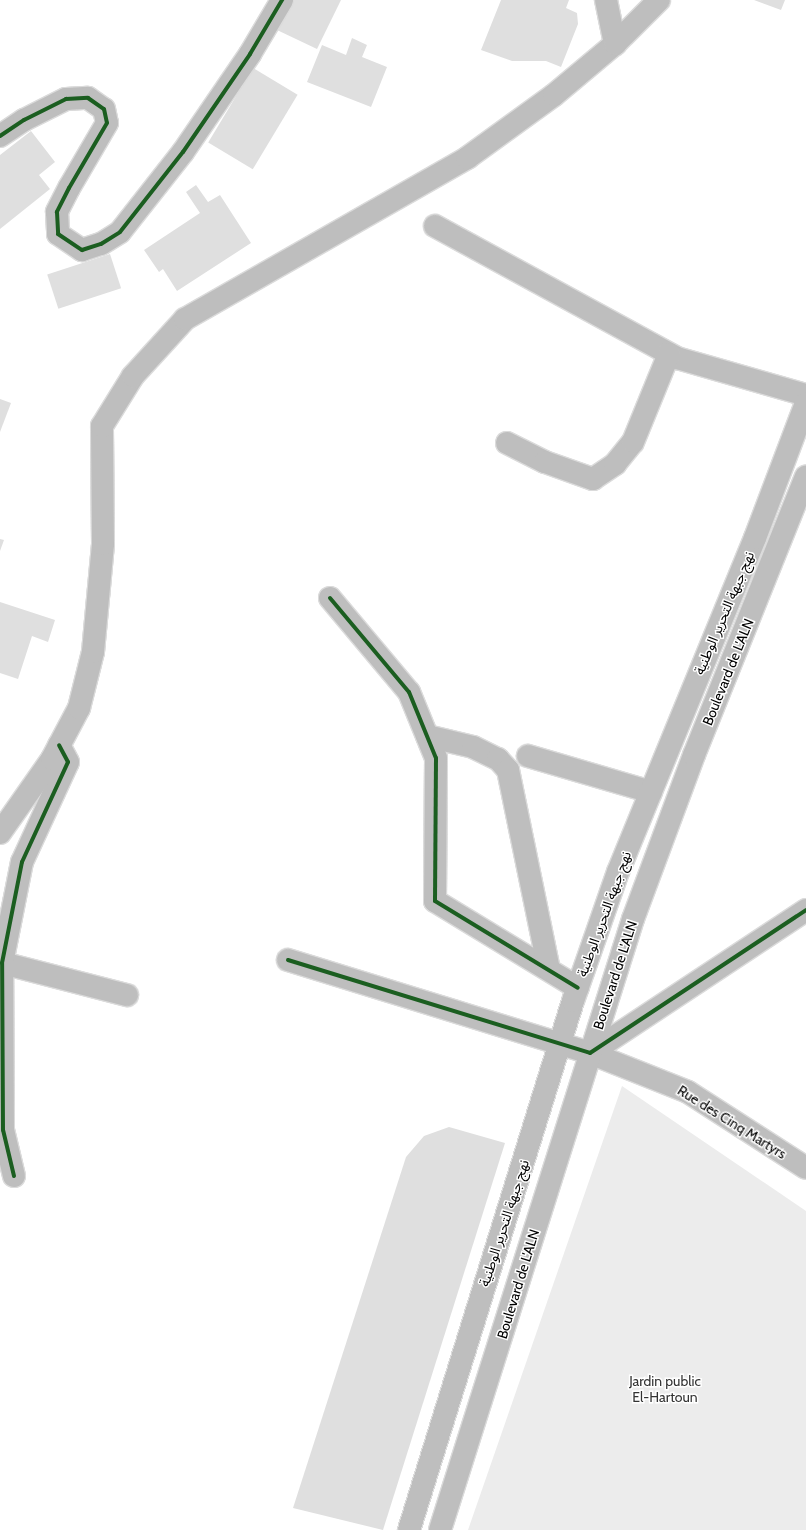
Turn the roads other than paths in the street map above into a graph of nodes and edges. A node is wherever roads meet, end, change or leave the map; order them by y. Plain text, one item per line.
1 (282, 0) edge
2 (606, 0) edge
3 (659, 0) edge
4 (615, 44) junction
5 (0, 136) edge
6 (435, 226) dead end
7 (670, 354) junction
8 (806, 395) edge
9 (806, 403) edge
10 (507, 443) dead end
11 (806, 477) edge
12 (330, 598) dead end
13 (427, 736) junction
14 (58, 745) junction
15 (528, 756) dead end
16 (651, 792) junction
17 (0, 833) edge
18 (806, 910) edge
19 (288, 960) dead end
20 (2, 963) junction
21 (549, 970) junction
22 (578, 988) junction
23 (127, 995) dead end
24 (560, 1044) junction
25 (590, 1053) junction
26 (806, 1168) edge
27 (14, 1176) dead end
28 (409, 1530) edge
29 (440, 1530) edge

1 - 5 street
2 - 4 street
3 - 4 street
4 - 14 street
6 - 7 street
7 - 8 street
7 - 10 street
9 - 16 street, نهج جبهة التحرير الوطنية
11 - 25 street, Boulevard de L'ALN
12 - 13 street
13 - 21 street
13 - 21 street
14 - 17 street
14 - 20 street
15 - 16 street
16 - 22 street, نهج جبهة التحرير الوطنية
18 - 25 street
19 - 24 street, Rue des Cinq Martyrs
20 - 23 street
20 - 27 street
21 - 22 street
22 - 24 street, نهج جبهة التحرير الوطنية
24 - 25 street, Rue des Cinq Martyrs
24 - 28 street, نهج جبهة التحرير الوطنية
25 - 26 street, Rue des Cinq Martyrs
25 - 29 street, Boulevard de L'ALN

